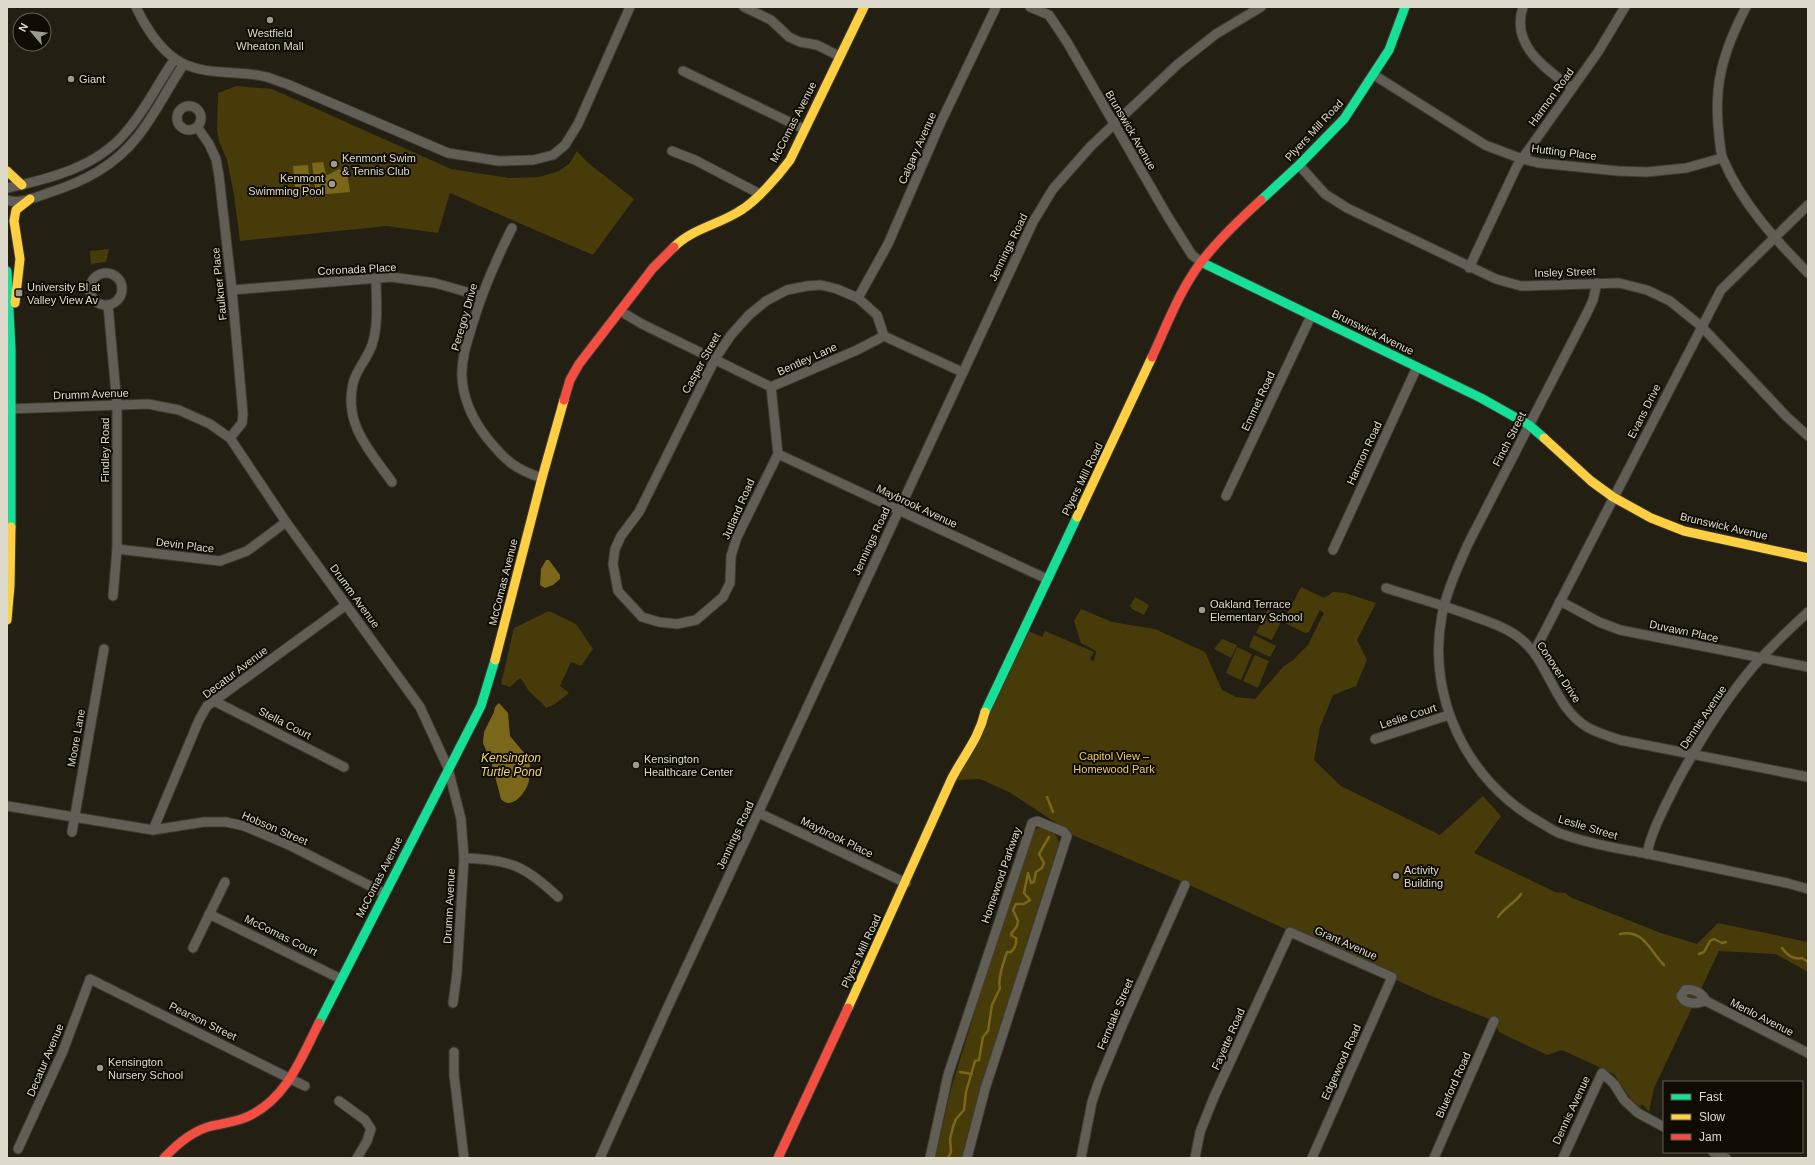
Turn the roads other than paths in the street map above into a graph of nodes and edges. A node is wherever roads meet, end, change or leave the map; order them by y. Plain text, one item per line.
1 (136, 7) edge
2 (630, 7) edge
3 (744, 7) edge
4 (864, 7) edge
5 (996, 7) edge
6 (1030, 7) edge
7 (1260, 7) edge
8 (1405, 7) edge
9 (1523, 7) edge
10 (1625, 7) edge
11 (1746, 7) edge
12 (1051, 11) edge
13 (839, 56) junction
14 (175, 58) junction
15 (184, 64) junction
16 (683, 71) dead end
17 (1374, 76) junction
18 (1572, 88) junction
19 (1115, 125) junction
20 (198, 128) dead end
21 (804, 129) junction
22 (672, 151) dead end
23 (1722, 158) junction
24 (1522, 159) junction
25 (1298, 165) junction
26 (7, 171) edge
27 (22, 185) junction
28 (7, 188) edge
29 (760, 194) junction
30 (30, 199) junction
31 (7, 200) edge
32 (1808, 205) edge
33 (512, 228) dead end
34 (1775, 239) junction
35 (1203, 260) junction
36 (1469, 268) junction
37 (7, 271) edge
38 (1808, 273) edge
39 (376, 278) junction
40 (1597, 283) junction
41 (232, 290) junction
42 (481, 296) junction
43 (858, 298) junction
44 (108, 305) dead end
45 (620, 311) junction
46 (9, 316) junction
47 (1311, 316) junction
48 (1701, 326) junction
49 (884, 336) junction
50 (714, 359) junction
51 (1417, 367) junction
52 (962, 372) junction
53 (771, 387) junction
54 (117, 405) junction
55 (8, 409) edge
56 (1530, 425) junction
57 (1808, 436) edge
58 (230, 438) junction
59 (778, 454) junction
60 (542, 478) junction
61 (392, 482) dead end
62 (1226, 496) dead end
63 (1613, 497) junction
64 (899, 511) junction
65 (286, 522) junction
66 (117, 549) junction
67 (1333, 550) dead end
68 (1808, 558) edge
69 (614, 576) joint
70 (1047, 579) junction
71 (1386, 588) dead end
72 (113, 596) dead end
73 (1560, 601) junction
74 (346, 605) junction
75 (1444, 606) junction
76 (1808, 612) edge
77 (7, 620) edge
78 (104, 649) dead end
79 (1534, 652) junction
80 (1761, 658) junction
81 (1808, 667) edge
82 (214, 701) junction
83 (1449, 715) junction
84 (1375, 739) dead end
85 (1692, 754) junction
86 (344, 767) dead end
87 (448, 768) junction
88 (1808, 778) edge
89 (7, 806) edge
90 (759, 813) junction
91 (75, 817) junction
92 (153, 830) junction
93 (72, 832) dead end
94 (1647, 854) junction
95 (464, 858) junction
96 (225, 882) dead end
97 (906, 883) junction
98 (1185, 885) dead end
99 (1808, 889) edge
100 (384, 893) junction
101 (558, 897) dead end
102 (209, 914) junction
103 (1290, 932) joint
104 (193, 948) dead end
105 (1392, 977) joint
106 (90, 979) joint
107 (341, 979) junction
108 (1706, 1001) dead end
109 (453, 1003) dead end
110 (1494, 1021) dead end
111 (454, 1052) dead end
112 (1808, 1053) edge
113 (291, 1078) junction
114 (305, 1086) dead end
115 (339, 1101) dead end
116 (1663, 1126) edge
117 (18, 1149) dead end
118 (1716, 1153) edge
119 (164, 1158) edge
120 (357, 1158) edge
121 (464, 1158) edge
122 (600, 1158) edge
123 (778, 1158) edge
124 (930, 1158) edge
125 (967, 1158) edge
126 (1081, 1158) edge
127 (1195, 1158) edge
128 (1312, 1158) edge
129 (1434, 1158) edge
130 (1563, 1158) edge
131 (1726, 1158) edge

1 - 14 street
2 - 15 street
3 - 13 street
4 - 13 street, McComas Avenue
5 - 43 street, Calgary Avenue
6 - 12 street, Brunswick Avenue
7 - 19 street, Jennings Road
8 - 17 street, Plyers Mill Road
9 - 18 street
10 - 18 street, Harmon Road
11 - 23 street
12 - 19 street, Brunswick Avenue
13 - 21 street, McComas Avenue
14 - 15 street
14 - 27 street
15 - 30 street
16 - 21 street
17 - 24 street, Hutting Place
17 - 25 street, Plyers Mill Road
18 - 24 street, Harmon Road
19 - 35 street, Brunswick Avenue
19 - 52 street, Jennings Road
20 - 41 street, Faulkner Place
21 - 29 street, McComas Avenue
22 - 29 street
23 - 24 street, Hutting Place
23 - 34 street
24 - 36 street, Harmon Road
25 - 35 street, Plyers Mill Road
25 - 36 street, Insley Street
26 - 27 street
27 - 28 street
29 - 45 street, McComas Avenue
30 - 31 street
30 - 46 street
32 - 34 street, Evans Drive
33 - 42 street, Peregoy Drive
34 - 38 street
34 - 48 street, Evans Drive
35 - 47 street, Brunswick Avenue
35 - 70 street, Plyers Mill Road
36 - 40 street, Insley Street
37 - 46 street
39 - 41 street, Coronada Place
39 - 42 street, Coronada Place
39 - 61 street
40 - 48 street, Insley Street
40 - 56 street, Finch Street
41 - 58 street, Faulkner Place
42 - 60 street, Peregoy Drive
43 - 49 street, Casper Street
43 - 50 street, Casper Street
44 - 54 street, Findley Road
45 - 50 street, Bentley Lane
45 - 60 street, McComas Avenue
46 - 55 street
47 - 51 street, Brunswick Avenue
47 - 62 street, Emmet Road
48 - 57 street, Insley Street
48 - 63 street, Evans Drive
49 - 52 street
49 - 53 street, Bentley Lane
50 - 53 street, Bentley Lane
50 - 69 street, Casper Street
51 - 56 street, Brunswick Avenue
51 - 67 street, Harmon Road
52 - 64 street, Jennings Road
53 - 59 street
54 - 55 street, Drumm Avenue
54 - 58 street, Drumm Avenue
54 - 66 street, Findley Road
55 - 77 street
56 - 63 street, Brunswick Avenue
56 - 75 street, Finch Street
58 - 65 street, Drumm Avenue
59 - 64 street, Maybrook Avenue
59 - 69 street, Jutland Road
60 - 87 street, McComas Avenue
63 - 68 street, Brunswick Avenue
63 - 73 street, Evans Drive
64 - 70 street, Maybrook Avenue
64 - 90 street, Jennings Road
65 - 66 street, Devin Place
65 - 74 street, Drumm Avenue
66 - 72 street, Findley Road
70 - 97 street, Plyers Mill Road
71 - 75 street, Conover Drive
73 - 79 street, Evans Drive
73 - 80 street, Duvawn Place
74 - 82 street, Decatur Avenue
74 - 87 street, Drumm Avenue
75 - 79 street, Conover Drive
75 - 83 street, Leslie Street
76 - 80 street, Dennis Avenue
78 - 91 street, Moore Lane
79 - 85 street, Conover Drive
80 - 81 street, Duvawn Place
80 - 85 street, Dennis Avenue
82 - 86 street, Stella Court
82 - 92 street, Decatur Avenue
83 - 84 street, Leslie Court
83 - 94 street, Leslie Street
85 - 88 street, Conover Drive
85 - 94 street, Dennis Avenue
87 - 95 street, Drumm Avenue
87 - 100 street, McComas Avenue
89 - 91 street, Hobson Street
90 - 97 street, Maybrook Place
90 - 122 street, Jennings Road
91 - 92 street, Hobson Street
91 - 93 street, Moore Lane
92 - 100 street, Hobson Street
94 - 99 street, Leslie Street
95 - 101 street
95 - 109 street, Drumm Avenue
96 - 102 street
97 - 123 street, Plyers Mill Road
98 - 126 street, Ferndale Street
100 - 107 street, McComas Avenue
102 - 104 street
102 - 107 street, McComas Court
103 - 105 street, Grant Avenue
103 - 127 street, Fayette Road
105 - 128 street, Edgewood Road
106 - 113 street, Pearson Street
106 - 117 street, Decatur Avenue
107 - 113 street, McComas Avenue
108 - 112 street, Menlo Avenue
110 - 129 street, Blueford Road
111 - 121 street
113 - 114 street, Pearson Street
113 - 119 street, McComas Avenue
115 - 120 street
116 - 130 street, Dennis Avenue
118 - 131 street
124 - 125 street, Homewood Parkway

